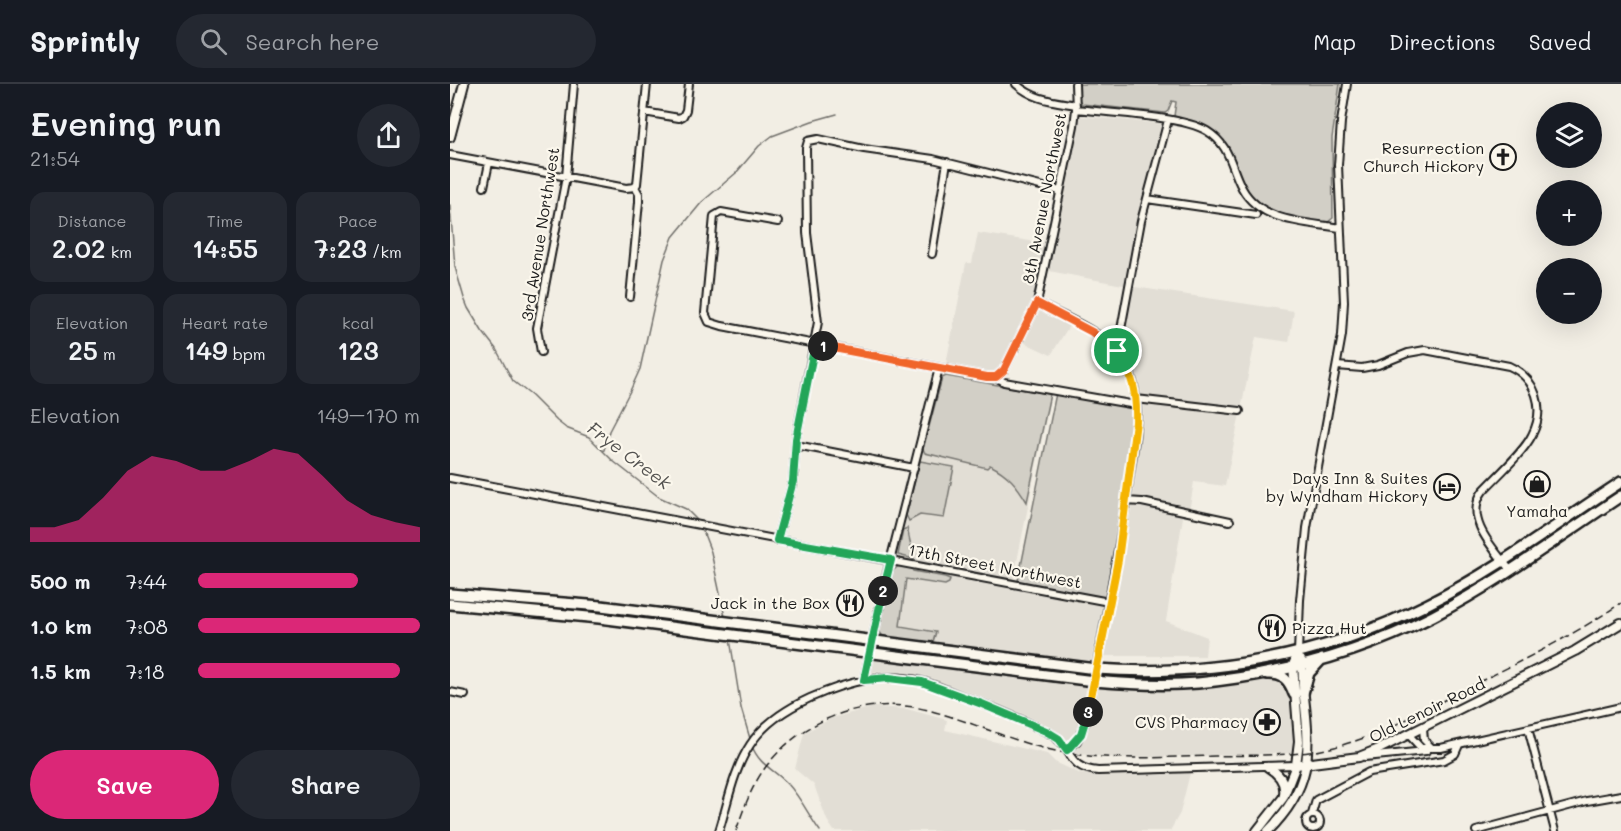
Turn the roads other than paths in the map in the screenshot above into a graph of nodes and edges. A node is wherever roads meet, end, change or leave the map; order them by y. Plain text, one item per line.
1 (464, 84) edge
2 (574, 84) edge
3 (646, 84) edge
4 (689, 84) edge
5 (1016, 84) edge
6 (1075, 84) edge
7 (1347, 84) edge
8 (1076, 107) junction
9 (644, 112) junction
10 (1168, 120) junction
11 (450, 137) edge
12 (450, 155) edge
13 (948, 162) junction
14 (489, 163) junction
15 (566, 177) junction
16 (484, 187) dead end
17 (634, 188) junction
18 (1060, 191) junction
19 (1147, 199) junction
20 (1256, 215) dead end
21 (778, 222) dead end
22 (1340, 228) junction
23 (932, 254) dead end
24 (630, 297) dead end
25 (1037, 303) junction
26 (815, 344) junction
27 (1117, 351) junction
28 (541, 352) dead end
29 (1337, 366) junction
30 (939, 368) junction
31 (996, 377) junction
32 (1136, 402) junction
33 (1240, 411) dead end
34 (795, 445) junction
35 (914, 468) junction
36 (450, 478) edge
37 (1621, 482) edge
38 (1621, 496) edge
39 (1126, 501) junction
40 (1230, 521) dead end
41 (777, 540) junction
42 (891, 560) junction
43 (1502, 560) junction
44 (1510, 570) junction
45 (450, 594) edge
46 (1110, 602) junction
47 (450, 604) edge
48 (1621, 623) edge
49 (872, 642) junction
50 (869, 653) junction
51 (1298, 653) junction
52 (1322, 658) junction
53 (1297, 664) junction
54 (1096, 669) junction
55 (1253, 675) junction
56 (864, 680) junction
57 (1094, 681) junction
58 (450, 692) edge
59 (1299, 693) junction
60 (465, 695) dead end
61 (1305, 707) junction
62 (1621, 707) edge
63 (1296, 710) junction
64 (1423, 728) junction
65 (1528, 728) junction
66 (1409, 735) junction
67 (1459, 745) junction
68 (1438, 749) junction
69 (1067, 750) junction
70 (1359, 757) junction
71 (1306, 764) junction
72 (1296, 765) junction
73 (1268, 766) junction
74 (1621, 795) edge
75 (1283, 798) junction
76 (1549, 811) junction
77 (1312, 814) dead end
78 (1269, 830) edge
79 (719, 831) edge
80 (1257, 831) edge
81 (1476, 831) edge
82 (1555, 831) edge

1 - 11 main road
2 - 15 street, 3rd Avenue Northwest
3 - 9 street
4 - 9 street
5 - 8 street
6 - 8 street, 8th Avenue Northwest
7 - 22 street
8 - 10 street
8 - 18 street, 8th Avenue Northwest
9 - 17 street
10 - 19 street
10 - 22 street
12 - 14 street
13 - 18 street
13 - 23 street
13 - 26 street
14 - 15 street
14 - 16 street
15 - 17 street
15 - 28 street, 3rd Avenue Northwest
17 - 24 street
18 - 25 street, 8th Avenue Northwest
19 - 20 street
19 - 27 street
21 - 26 street
22 - 29 street
25 - 27 street
25 - 31 street, 8th Avenue Northwest
26 - 30 street
26 - 34 street
27 - 32 street
29 - 43 street
29 - 51 street
30 - 31 street
30 - 35 street
31 - 32 street
32 - 33 street
32 - 39 street
34 - 35 street
34 - 41 street
35 - 42 street
36 - 41 street, 17th Street Northwest
37 - 43 highway
38 - 44 highway
39 - 40 street
39 - 46 street
41 - 42 street, 17th Street Northwest
42 - 46 street, 17th Street Northwest
42 - 49 street
43 - 44 street
43 - 51 highway
44 - 52 highway
45 - 49 highway
46 - 54 street
47 - 50 highway
48 - 64 main road, Old Lenoir Road
49 - 50 street
49 - 54 highway
50 - 56 street
50 - 57 highway
51 - 53 main road
51 - 54 highway
52 - 53 highway
52 - 59 highway
53 - 55 highway
53 - 59 main road
54 - 57 street
55 - 57 highway
55 - 59 highway
56 - 69 street
56 - 79 street
57 - 69 street
58 - 60 street
59 - 61 main road
59 - 63 main road
61 - 63 street
61 - 71 main road
62 - 65 street
63 - 72 main road
64 - 66 main road, Old Lenoir Road
64 - 68 street
65 - 67 street
65 - 76 street
66 - 68 street
66 - 70 main road, Old Lenoir Road
67 - 68 street
67 - 77 street
68 - 70 street
69 - 73 street
70 - 71 main road, Old Lenoir Road
71 - 72 main road, Old Lenoir Road
71 - 78 main road
72 - 73 street
72 - 75 main road
73 - 75 main road
74 - 76 street
75 - 80 main road
76 - 81 street
76 - 82 street

